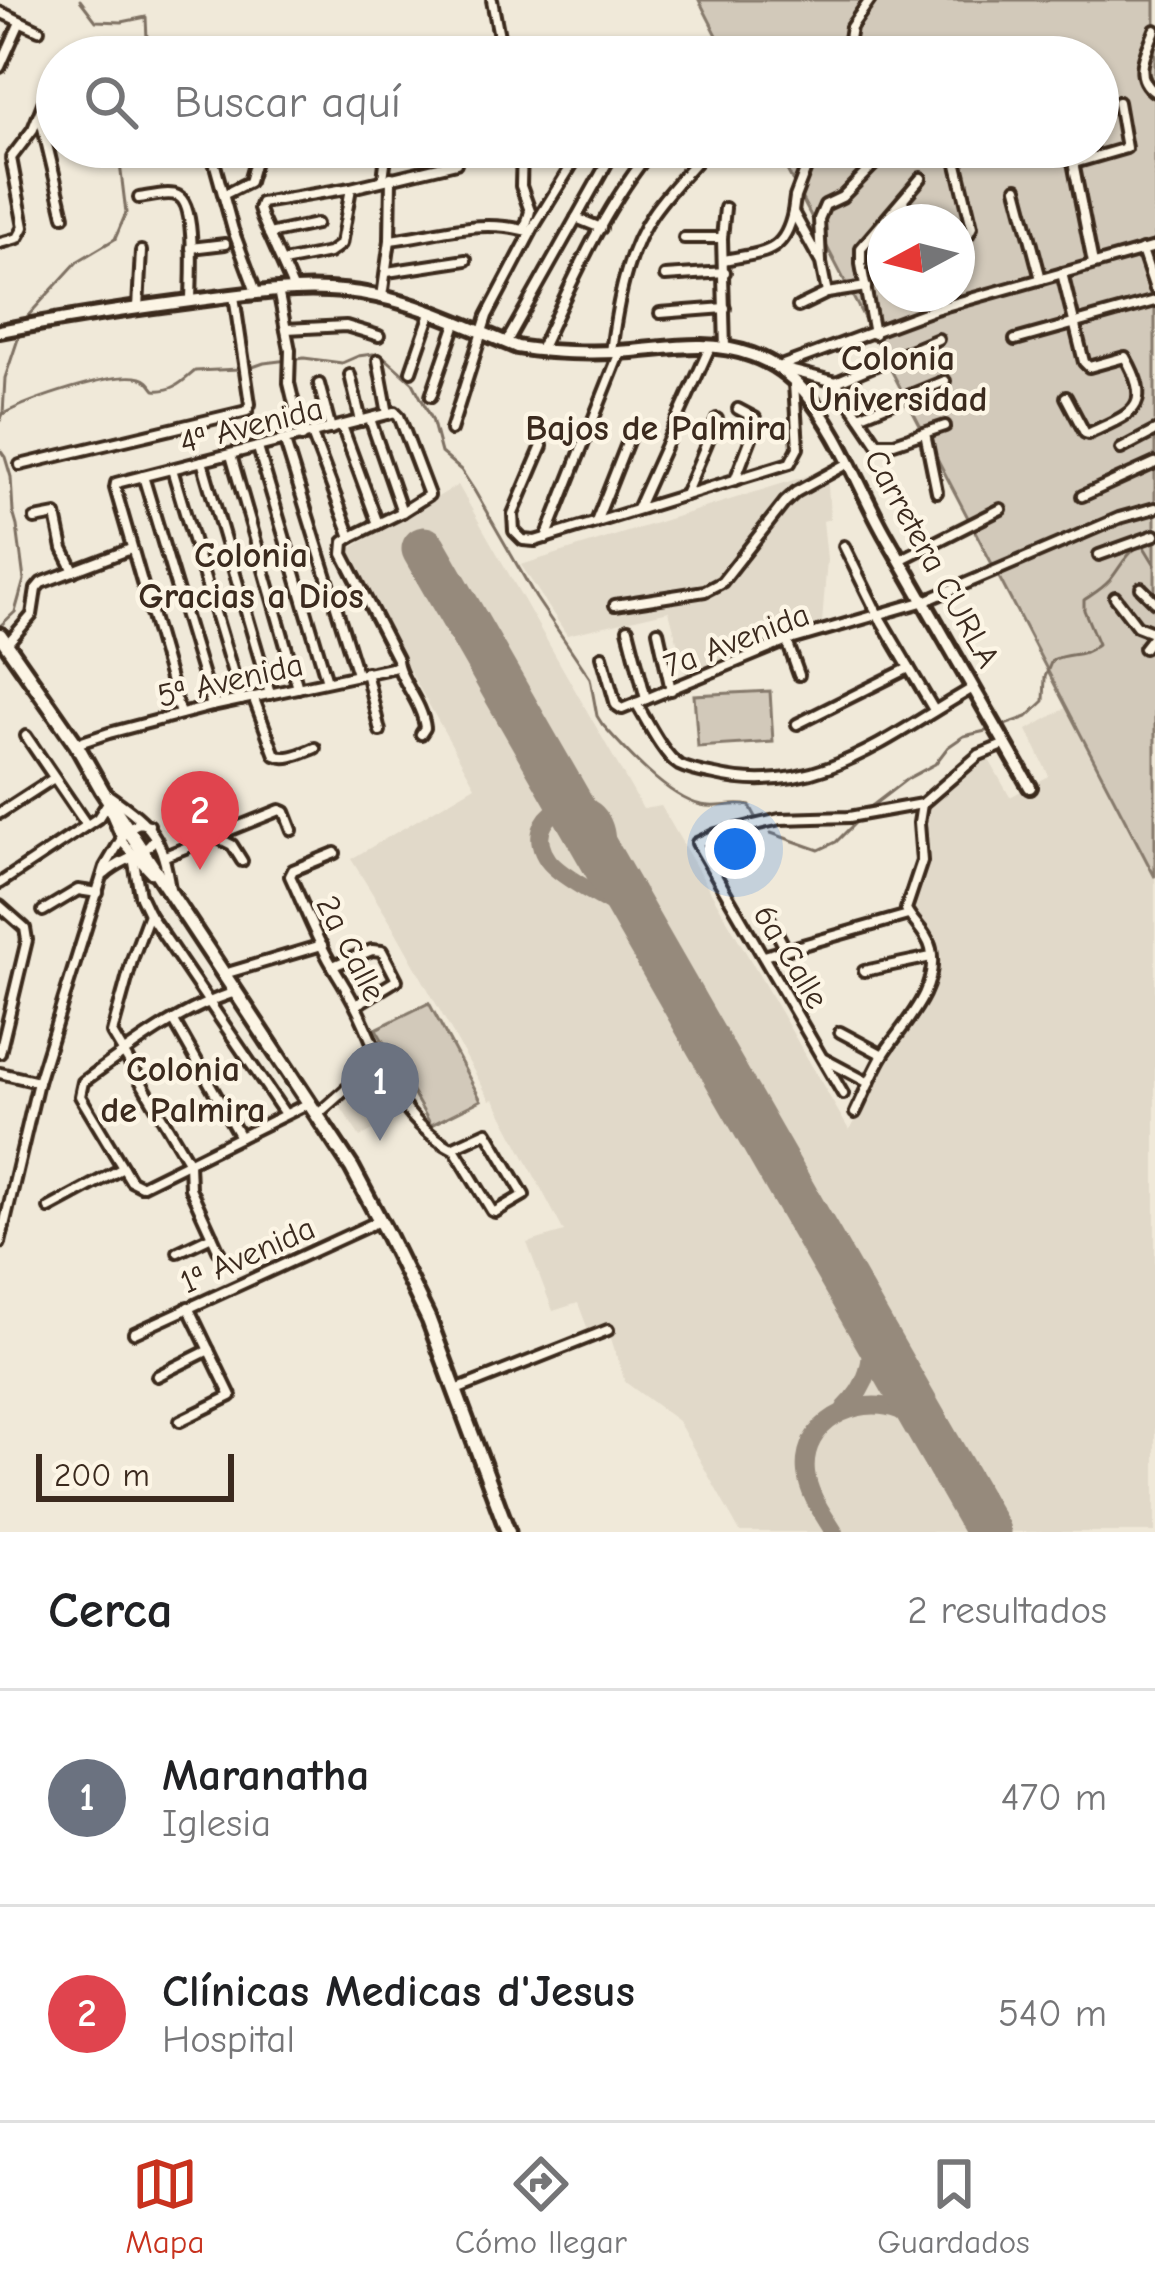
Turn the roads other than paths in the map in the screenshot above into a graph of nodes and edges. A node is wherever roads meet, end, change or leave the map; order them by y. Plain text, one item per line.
1 (492, 0) edge
2 (870, 0) edge
3 (0, 12) edge
4 (20, 22) junction
5 (39, 30) dead end
6 (1155, 30) edge
7 (499, 36) edge
8 (849, 36) edge
9 (0, 67) edge
10 (1155, 92) edge
11 (1119, 107) edge
12 (36, 122) edge
13 (1119, 150) edge
14 (53, 168) edge
15 (215, 168) edge
16 (253, 168) edge
17 (386, 168) edge
18 (433, 168) edge
19 (521, 168) edge
20 (569, 168) edge
21 (604, 168) edge
22 (637, 168) edge
23 (692, 168) edge
24 (807, 168) edge
25 (870, 168) edge
26 (958, 168) edge
27 (1075, 168) edge
28 (387, 178) junction
29 (921, 178) dead end
30 (351, 188) junction
31 (1016, 188) dead end
32 (225, 194) junction
33 (139, 198) dead end
34 (902, 198) junction
35 (904, 204) edge
36 (966, 204) edge
37 (725, 208) dead end
38 (793, 212) junction
39 (64, 216) dead end
40 (576, 218) junction
41 (316, 224) dead end
42 (601, 228) junction
43 (528, 231) junction
44 (269, 234) junction
45 (684, 238) dead end
46 (722, 238) junction
47 (1155, 238) edge
48 (390, 240) junction
49 (6, 242) edge
50 (225, 244) dead end
51 (190, 248) junction
52 (1155, 248) edge
53 (1142, 250) junction
54 (141, 251) dead end
55 (466, 260) dead end
56 (724, 260) junction
57 (283, 262) junction
58 (821, 263) junction
59 (1093, 264) junction
60 (387, 272) junction
61 (724, 272) junction
62 (1062, 273) junction
63 (665, 276) dead end
64 (1041, 279) junction
65 (866, 286) junction
66 (293, 288) junction
67 (1155, 289) edge
68 (278, 290) junction
69 (256, 292) junction
70 (827, 293) junction
71 (234, 296) junction
72 (382, 297) junction
73 (975, 298) edge
74 (190, 302) junction
75 (1155, 302) edge
76 (797, 307) dead end
77 (138, 308) junction
78 (725, 308) junction
79 (928, 312) edge
80 (660, 313) dead end
81 (431, 314) junction
82 (456, 323) junction
83 (1076, 325) junction
84 (286, 329) junction
85 (0, 332) edge
86 (481, 332) junction
87 (874, 334) junction
88 (379, 336) dead end
89 (938, 339) dead end
90 (1015, 340) dead end
91 (506, 343) junction
92 (710, 346) junction
93 (725, 349) junction
94 (539, 351) junction
95 (615, 352) junction
96 (378, 360) dead end
97 (778, 368) junction
98 (411, 371) dead end
99 (350, 375) dead end
100 (945, 381) dead end
101 (794, 382) junction
102 (836, 382) junction
103 (319, 384) dead end
104 (431, 396) dead end
105 (1066, 397) dead end
106 (738, 410) dead end
107 (391, 413) junction
108 (859, 416) junction
109 (717, 419) dead end
110 (366, 420) junction
111 (342, 426) junction
112 (945, 426) dead end
113 (331, 429) junction
114 (451, 430) dead end
115 (1155, 430) edge
116 (926, 433) junction
117 (307, 436) junction
118 (630, 436) dead end
119 (285, 442) junction
120 (542, 446) dead end
121 (258, 448) junction
122 (1121, 449) dead end
123 (231, 455) junction
124 (202, 461) junction
125 (849, 463) junction
126 (1155, 463) edge
127 (20, 465) dead end
128 (172, 469) junction
129 (143, 476) junction
130 (734, 482) junction
131 (937, 492) dead end
132 (684, 496) junction
133 (1082, 496) dead end
134 (1155, 508) edge
135 (1001, 509) dead end
136 (636, 510) junction
137 (402, 512) junction
138 (35, 519) dead end
139 (596, 522) junction
140 (378, 524) junction
141 (1155, 535) edge
142 (351, 537) junction
143 (546, 538) junction
144 (844, 546) dead end
145 (131, 549) junction
146 (1099, 555) dead end
147 (900, 560) junction
148 (74, 571) junction
149 (1141, 587) dead end
150 (1114, 597) dead end
151 (925, 602) junction
152 (1155, 602) edge
153 (615, 605) dead end
154 (878, 615) junction
155 (628, 629) dead end
156 (658, 631) dead end
157 (1155, 634) edge
158 (3, 639) edge
159 (787, 641) junction
160 (1144, 648) dead end
161 (602, 656) dead end
162 (396, 667) junction
163 (910, 668) junction
164 (362, 673) junction
165 (799, 675) dead end
166 (327, 681) junction
167 (298, 688) junction
168 (974, 688) junction
169 (670, 690) junction
170 (270, 694) junction
171 (254, 699) junction
172 (646, 699) junction
173 (241, 700) junction
174 (636, 703) junction
175 (212, 706) junction
176 (934, 710) junction
177 (180, 714) junction
178 (797, 724) dead end
179 (380, 731) dead end
180 (421, 734) dead end
181 (26, 736) dead end
182 (76, 744) junction
183 (1006, 744) junction
184 (315, 748) dead end
185 (54, 778) junction
186 (1030, 787) dead end
187 (105, 797) junction
188 (922, 804) junction
189 (0, 813) edge
190 (98, 818) junction
191 (113, 819) junction
192 (86, 825) junction
193 (148, 825) junction
194 (292, 830) dead end
195 (124, 833) junction
196 (215, 836) junction
197 (156, 837) junction
198 (335, 853) dead end
199 (138, 854) junction
200 (165, 856) junction
201 (242, 861) dead end
202 (103, 876) junction
203 (0, 883) edge
204 (170, 891) junction
205 (98, 893) junction
206 (0, 906) edge
207 (43, 911) dead end
208 (766, 912) dead end
209 (149, 914) junction
210 (908, 915) junction
211 (322, 945) junction
212 (786, 950) junction
213 (764, 956) junction
214 (931, 957) junction
215 (333, 966) junction
216 (864, 971) dead end
217 (224, 974) junction
218 (236, 992) junction
219 (207, 1000) junction
220 (356, 1006) junction
221 (174, 1021) junction
222 (840, 1032) dead end
223 (123, 1052) junction
224 (0, 1053) edge
225 (883, 1055) junction
226 (824, 1059) junction
227 (379, 1061) junction
228 (0, 1073) edge
229 (38, 1082) junction
230 (869, 1083) junction
231 (843, 1094) dead end
232 (314, 1108) junction
233 (855, 1113) dead end
234 (285, 1114) junction
235 (240, 1137) junction
236 (452, 1148) junction
237 (189, 1163) junction
238 (123, 1168) junction
239 (49, 1208) dead end
240 (380, 1220) junction
241 (212, 1236) junction
242 (0, 1243) edge
243 (178, 1252) dead end
244 (222, 1258) dead end
245 (188, 1307) junction
246 (608, 1330) dead end
247 (134, 1333) dead end
248 (209, 1350) junction
249 (157, 1376) dead end
250 (455, 1391) junction
251 (180, 1421) dead end
252 (508, 1532) edge

1 - 7 street
2 - 8 street
3 - 4 street
4 - 5 street
4 - 9 street
6 - 10 street
11 - 13 street
12 - 49 street
14 - 39 street
15 - 32 street
16 - 32 street
17 - 28 street
18 - 28 street
19 - 43 street
20 - 43 street
21 - 40 street
22 - 42 street
23 - 95 street
24 - 38 street
25 - 58 street
26 - 36 street
27 - 59 street
28 - 30 street
28 - 48 street
29 - 34 street
30 - 44 street
30 - 57 street
31 - 64 street
32 - 69 street
33 - 51 street
34 - 35 street
34 - 65 street
37 - 46 street
38 - 56 street
38 - 58 street
40 - 42 street
40 - 91 street
41 - 44 street
42 - 94 street
43 - 48 street
43 - 86 street
44 - 57 street
45 - 46 street
46 - 56 street
47 - 53 street
48 - 60 street
50 - 51 street
51 - 74 street
52 - 53 street
53 - 59 street
53 - 67 street
54 - 77 street
55 - 60 street
56 - 61 street
57 - 66 street
58 - 70 street
59 - 62 street
60 - 72 street
61 - 63 street
61 - 78 street
62 - 64 street
62 - 83 street
64 - 73 street
65 - 70 street
65 - 87 street
66 - 68 main road, Carretera CURLA
66 - 72 main road, Carretera CURLA
68 - 69 main road, Carretera CURLA
68 - 84 street
69 - 71 main road, Carretera CURLA
70 - 76 street
71 - 74 main road, Carretera CURLA
71 - 127 street
72 - 81 main road, Carretera CURLA
74 - 77 main road, Carretera CURLA
75 - 83 street
77 - 85 main road, Carretera CURLA
78 - 80 street
78 - 93 street
79 - 87 street
81 - 82 main road, Carretera CURLA
81 - 98 street
82 - 86 main road, Carretera CURLA
82 - 104 street
83 - 90 street
83 - 105 street
84 - 88 street
84 - 117 street
86 - 91 main road, Carretera CURLA
86 - 114 street
87 - 97 street
89 - 102 street
91 - 94 main road, Carretera CURLA
92 - 93 main road, Carretera CURLA
92 - 95 main road, Carretera CURLA
92 - 136 street
93 - 97 main road, Carretera CURLA
94 - 95 main road, Carretera CURLA
95 - 143 street
96 - 107 street
97 - 101 main road, Carretera CURLA
97 - 102 street
99 - 110 street
100 - 108 street
101 - 125 main road, Carretera CURLA
101 - 130 street
102 - 108 street
103 - 113 street
106 - 130 street
107 - 110 street, 4ª Avenida
107 - 137 street
108 - 116 street
109 - 132 street
110 - 111 street, 4ª Avenida
110 - 137 street
111 - 113 street, 4ª Avenida
111 - 140 street
112 - 116 street
113 - 117 street, 4ª Avenida
115 - 122 street
116 - 131 street
117 - 119 street, 4ª Avenida
117 - 142 street
118 - 139 street
119 - 121 street, 4ª Avenida
119 - 164 street
120 - 143 street
121 - 123 street, 4ª Avenida
121 - 166 street
123 - 124 street, 4ª Avenida
123 - 167 street
124 - 128 street, 4ª Avenida
124 - 170 street
125 - 147 main road, Carretera CURLA
125 - 153 street
126 - 133 street
128 - 129 street, 4ª Avenida
128 - 173 street
129 - 145 street, 4ª Avenida
129 - 175 street
130 - 132 street
132 - 136 street
134 - 151 street, 7a Avenida
135 - 147 street
136 - 139 street
137 - 140 street
138 - 148 street
139 - 143 street
140 - 142 street
141 - 146 street
142 - 162 street
144 - 154 street
145 - 148 street
145 - 177 street
147 - 151 main road, Carretera CURLA
148 - 158 street
149 - 152 street
150 - 157 street
151 - 154 street, 7a Avenida
151 - 168 main road, Carretera CURLA
154 - 159 street, 7a Avenida
154 - 163 street
155 - 172 street
156 - 169 street
157 - 160 street
158 - 182 main road
159 - 165 street
159 - 169 street, 7a Avenida
161 - 174 street, 7a Avenida
162 - 164 street, 5ª Avenida
162 - 180 street
163 - 176 street
163 - 178 street
164 - 166 street, 5ª Avenida
164 - 179 street
166 - 167 street, 5ª Avenida
167 - 170 street, 5ª Avenida
168 - 176 street
168 - 183 main road, Carretera CURLA
169 - 172 street, 7a Avenida
170 - 171 street, 5ª Avenida
171 - 173 street, 5ª Avenida
171 - 184 street
172 - 174 street, 7a Avenida
173 - 175 street, 5ª Avenida
174 - 176 street
175 - 177 street, 5ª Avenida
177 - 182 street, 5ª Avenida
181 - 185 street
182 - 187 main road
183 - 186 main road, Carretera CURLA
183 - 188 street
185 - 189 street
185 - 192 street
187 - 190 street
187 - 191 street
187 - 193 street
187 - 195 main road
188 - 210 street
188 - 213 street, 6a Calle
190 - 191 street
190 - 192 street
191 - 195 street
192 - 203 street
193 - 195 street
193 - 197 street
194 - 196 street
195 - 199 main road
195 - 202 street
196 - 200 street
196 - 201 street
197 - 199 street
197 - 200 street
198 - 211 street, 2a Calle
199 - 202 street
199 - 204 main road
199 - 209 street
200 - 204 street
202 - 205 street
204 - 217 main road
205 - 207 street
205 - 229 street
206 - 224 street
208 - 212 street
209 - 219 street
209 - 223 street
210 - 212 street
210 - 214 street
211 - 215 street, 2a Calle
211 - 217 street
212 - 213 street
213 - 226 street, 6a Calle
214 - 216 street
214 - 225 street
215 - 220 street, 2a Calle
215 - 220 street
217 - 218 main road
218 - 219 street
218 - 232 main road
219 - 221 street
219 - 234 street
220 - 227 street, 2a Calle
221 - 223 street
221 - 235 street
222 - 225 street
223 - 237 street
223 - 238 street
225 - 230 street
226 - 230 street
226 - 231 street, 6a Calle
227 - 232 street
227 - 236 street, 2a Calle
228 - 229 street
229 - 242 street
230 - 233 street
232 - 234 street
232 - 240 main road
234 - 235 street
235 - 237 street
236 - 236 street, 2a Calle
237 - 238 street
237 - 241 street
238 - 239 street
240 - 245 street, 1ª Avenida
240 - 250 main road
241 - 243 street
241 - 244 street
245 - 247 street, 1ª Avenida
245 - 248 street
246 - 250 street
248 - 249 street
248 - 251 street
250 - 252 main road

